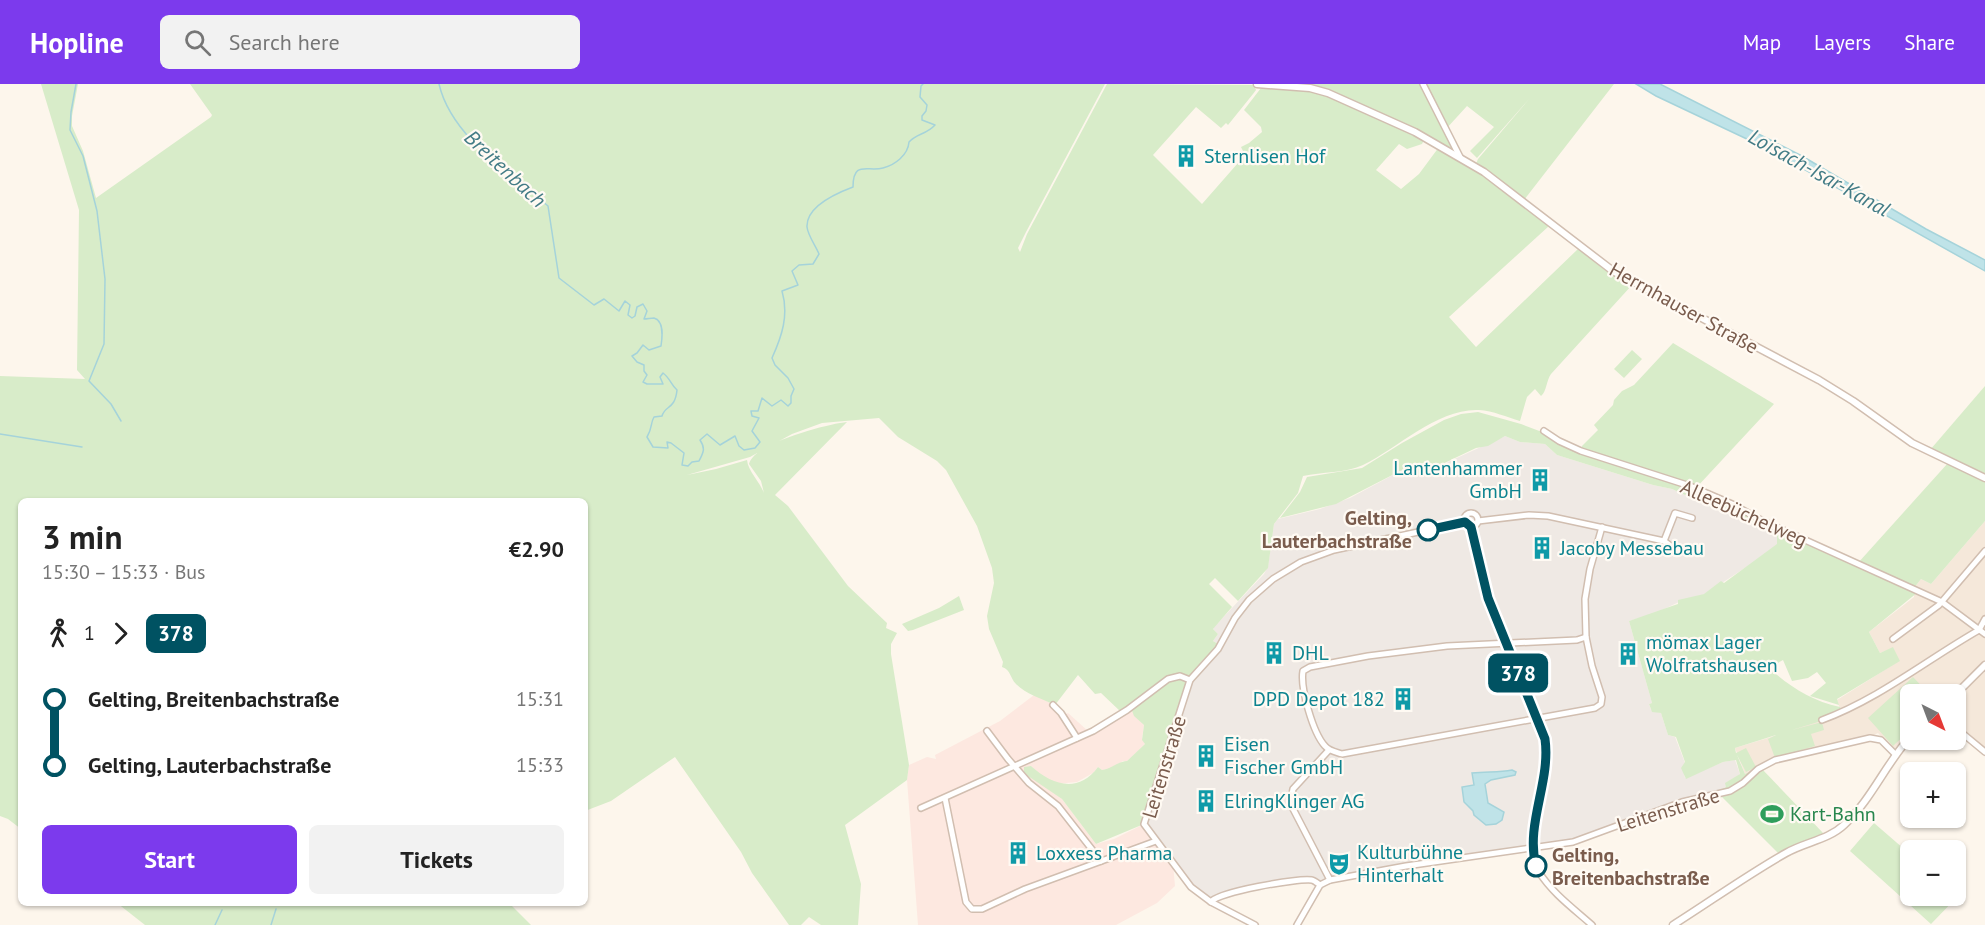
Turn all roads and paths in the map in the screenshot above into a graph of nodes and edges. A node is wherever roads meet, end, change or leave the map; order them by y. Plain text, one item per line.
1 (1257, 84) edge
2 (1423, 84) edge
3 (1460, 157) junction
4 (1544, 431) dead end
5 (1985, 478) edge
6 (1692, 518) dead end
7 (1478, 520) junction
8 (1465, 522) junction
9 (1471, 527) junction
10 (1602, 527) junction
11 (1664, 541) junction
12 (1985, 551) edge
13 (1679, 552) dead end
14 (1942, 602) junction
15 (1985, 619) edge
16 (1979, 630) junction
17 (1985, 634) edge
18 (1586, 637) junction
19 (1893, 639) dead end
20 (1504, 642) junction
21 (1985, 665) edge
22 (1190, 680) junction
23 (1966, 684) edge
24 (1053, 705) dead end
25 (1537, 720) junction
26 (1822, 720) dead end
27 (987, 731) dead end
28 (1966, 736) edge
29 (1077, 738) junction
30 (1329, 750) junction
31 (1900, 750) edge
32 (1985, 752) edge
33 (1896, 755) junction
34 (1014, 767) junction
35 (945, 798) junction
36 (921, 808) dead end
37 (1156, 841) junction
38 (1532, 849) junction
39 (1101, 861) junction
40 (1330, 880) junction
41 (1320, 885) junction
42 (1210, 902) junction
43 (1255, 925) edge
44 (1297, 925) edge
45 (1592, 925) edge
46 (1673, 925) edge

1 - 3 street, Herrnhauser Straße
2 - 3 street
3 - 5 street, Herrnhauser Straße
4 - 14 street, Alleebüchelweg
6 - 11 street
7 - 8 street
7 - 9 street
7 - 10 street
8 - 9 street
8 - 22 street, Leitenstraße
9 - 20 street
10 - 11 street
10 - 18 street
11 - 13 street
12 - 14 street
14 - 16 street, Alleebüchelweg
14 - 19 street
15 - 16 street
16 - 17 street, Alleebüchelweg
16 - 26 street
18 - 20 street
18 - 25 street
20 - 25 street
20 - 30 street
21 - 23 street
22 - 29 street, Leitenstraße
22 - 37 street, Leitenstraße
24 - 29 street
25 - 30 street
25 - 38 street
27 - 34 street
28 - 32 street
29 - 34 street, Leitenstraße
30 - 40 street
31 - 33 street
33 - 38 street, Leitenstraße
33 - 46 street
34 - 35 street, Leitenstraße
34 - 39 street
35 - 36 street, Leitenstraße
35 - 39 street
37 - 39 street
37 - 42 street, Leitenstraße
38 - 40 street, Leitenstraße
38 - 45 street
40 - 41 street, Leitenstraße
41 - 42 street
41 - 44 street
42 - 43 street, Leitenstraße

